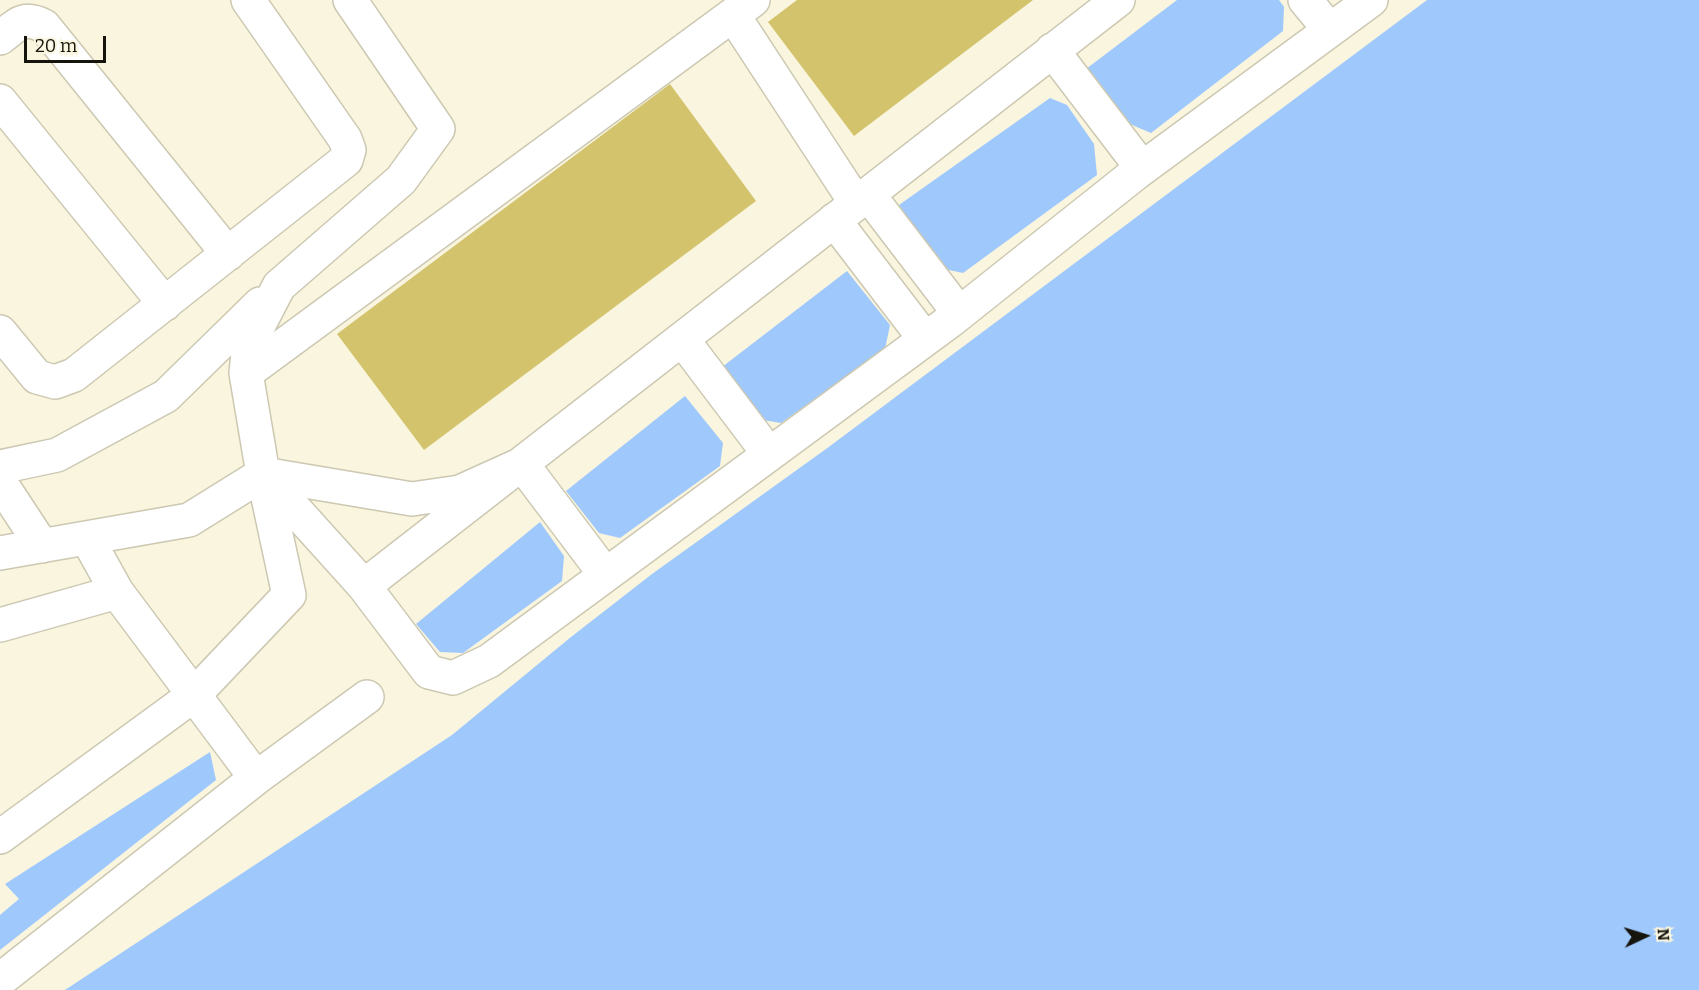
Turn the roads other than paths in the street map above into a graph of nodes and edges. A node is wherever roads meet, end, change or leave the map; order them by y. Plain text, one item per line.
1 (248, 0) edge
2 (350, 0) edge
3 (1118, 0) edge
4 (1305, 0) edge
5 (1371, 0) edge
6 (743, 8) edge
7 (1330, 30) junction
8 (0, 38) edge
9 (1052, 50) junction
10 (0, 101) edge
11 (1142, 168) junction
12 (853, 206) junction
13 (228, 254) junction
14 (279, 286) junction
15 (165, 304) junction
16 (959, 313) junction
17 (0, 332) edge
18 (682, 339) junction
19 (925, 339) junction
20 (246, 373) junction
21 (769, 454) junction
22 (522, 464) junction
23 (0, 467) edge
24 (263, 474) junction
25 (0, 482) edge
26 (87, 538) junction
27 (14, 545) edge
28 (605, 574) junction
29 (364, 586) junction
30 (117, 592) junction
31 (0, 626) edge
32 (194, 695) junction
33 (367, 697) dead end
34 (256, 778) junction
35 (0, 837) edge
36 (0, 980) edge

1 - 13 lane
2 - 14 lane
3 - 9 lane
4 - 7 lane
5 - 7 lane
6 - 12 lane
6 - 20 lane
7 - 11 lane
8 - 13 lane
9 - 11 lane
9 - 12 lane
10 - 15 lane
11 - 16 lane
12 - 16 lane
12 - 18 lane
12 - 19 lane
13 - 15 lane
14 - 20 lane
14 - 23 lane
15 - 17 lane
16 - 19 lane
18 - 21 lane
18 - 22 lane
19 - 21 lane
20 - 24 lane
21 - 28 lane
22 - 24 lane
22 - 28 lane
22 - 29 lane
24 - 26 lane
24 - 29 lane
24 - 32 lane
25 - 27 lane
26 - 27 lane
26 - 30 lane
28 - 29 lane
30 - 31 lane
30 - 32 lane
32 - 34 lane
32 - 35 lane
33 - 34 lane
34 - 36 lane

